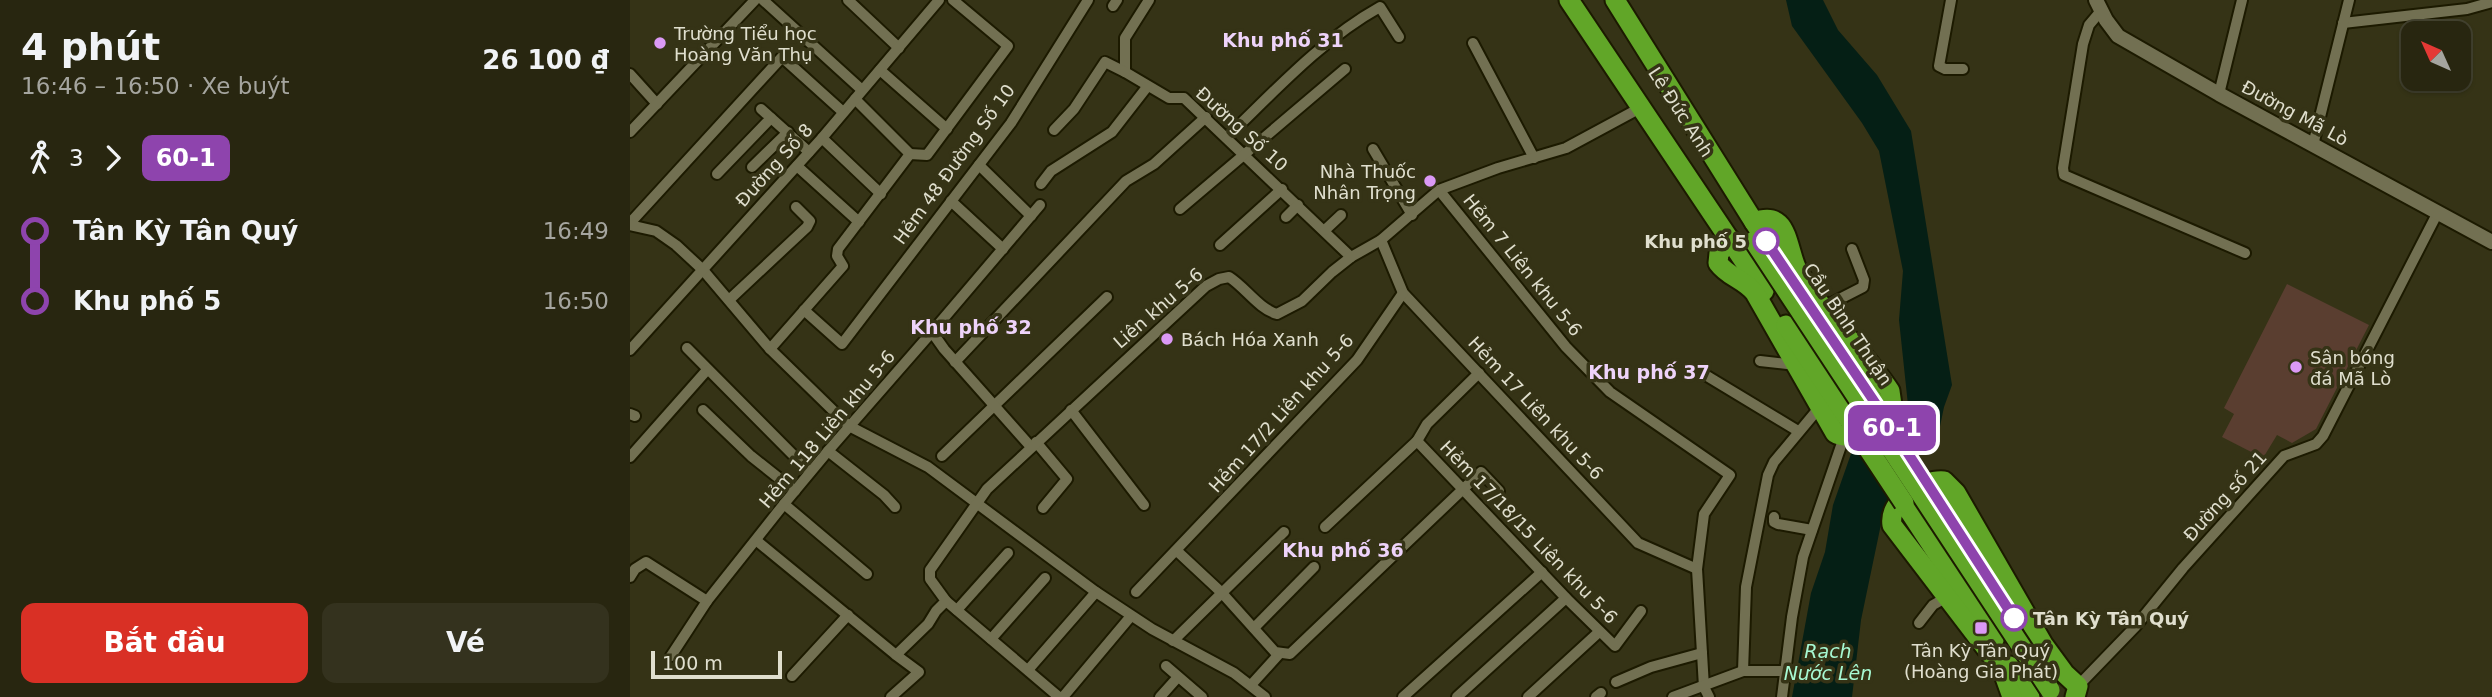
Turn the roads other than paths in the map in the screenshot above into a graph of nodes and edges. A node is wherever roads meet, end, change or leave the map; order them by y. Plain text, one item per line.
1 (755, 0) edge
2 (763, 0) edge
3 (848, 0) edge
4 (953, 0) edge
5 (1088, 0) edge
6 (1149, 0) edge
7 (1569, 0) edge
8 (1581, 0) edge
9 (1605, 0) edge
10 (1951, 0) edge
11 (2242, 0) edge
12 (2349, 0) edge
13 (933, 2) edge
14 (2492, 2) edge
15 (2098, 6) edge
16 (1620, 9) edge
17 (2343, 23) junction
18 (1399, 37) dead end
19 (1473, 43) dead end
20 (899, 48) junction
21 (1345, 69) dead end
22 (1963, 69) dead end
23 (880, 70) junction
24 (1125, 72) junction
25 (630, 74) edge
26 (1147, 87) junction
27 (2219, 94) junction
28 (858, 95) junction
29 (657, 104) junction
30 (1646, 105) junction
31 (761, 109) dead end
32 (843, 112) junction
33 (1206, 117) junction
34 (771, 118) junction
35 (947, 129) junction
36 (1054, 130) dead end
37 (630, 132) edge
38 (788, 132) junction
39 (1227, 137) junction
40 (822, 138) junction
41 (2313, 145) junction
42 (1373, 149) dead end
43 (809, 152) junction
44 (910, 153) junction
45 (1243, 154) junction
46 (1534, 158) junction
47 (979, 165) junction
48 (797, 166) junction
49 (752, 167) dead end
50 (717, 174) dead end
51 (1041, 184) dead end
52 (1282, 189) junction
53 (1439, 190) junction
54 (881, 194) junction
55 (951, 201) junction
56 (1040, 205) dead end
57 (1298, 205) junction
58 (796, 207) dead end
59 (1180, 209) dead end
60 (2438, 212) junction
61 (1341, 215) dead end
62 (1412, 215) junction
63 (1031, 216) junction
64 (1286, 217) dead end
65 (631, 220) edge
66 (859, 222) junction
67 (1325, 230) junction
68 (1746, 238) junction
69 (1381, 240) junction
70 (2492, 242) edge
71 (1220, 245) dead end
72 (1003, 249) junction
73 (1852, 249) dead end
74 (2245, 253) dead end
75 (1351, 257) junction
76 (703, 270) junction
77 (1403, 293) junction
78 (1107, 297) dead end
79 (729, 300) junction
80 (1824, 307) junction
81 (804, 310) junction
82 (932, 332) junction
83 (687, 348) dead end
84 (770, 349) junction
85 (630, 350) edge
86 (1760, 361) dead end
87 (955, 362) junction
88 (1796, 365) junction
89 (707, 370) junction
90 (1479, 373) junction
91 (1707, 376) dead end
92 (994, 405) junction
93 (1819, 408) junction
94 (703, 410) dead end
95 (1071, 410) junction
96 (849, 426) junction
97 (1798, 431) junction
98 (1844, 437) junction
99 (1417, 441) junction
100 (1033, 444) junction
101 (828, 451) junction
102 (943, 456) dead end
103 (630, 457) edge
104 (810, 472) junction
105 (1461, 489) junction
106 (795, 491) junction
107 (1499, 491) dead end
108 (977, 503) junction
109 (784, 504) junction
110 (1144, 505) dead end
111 (895, 508) dead end
112 (1042, 508) dead end
113 (1774, 517) dead end
114 (1325, 527) dead end
115 (1812, 530) junction
116 (1284, 532) dead end
117 (757, 541) junction
118 (1177, 551) junction
119 (1008, 553) dead end
120 (1314, 567) dead end
121 (1697, 569) junction
122 (1542, 572) junction
123 (867, 574) dead end
124 (630, 578) edge
125 (1045, 578) dead end
126 (1096, 592) junction
127 (1136, 592) dead end
128 (1222, 593) junction
129 (1947, 597) junction
130 (1566, 598) junction
131 (707, 601) junction
132 (946, 601) junction
133 (957, 610) junction
134 (1642, 611) dead end
135 (848, 615) junction
136 (1131, 616) junction
137 (1919, 623) dead end
138 (1254, 628) junction
139 (1600, 632) junction
140 (991, 639) junction
141 (1174, 641) junction
142 (1702, 653) junction
143 (1285, 654) junction
144 (896, 655) junction
145 (671, 656) dead end
146 (1166, 666) dead end
147 (1028, 670) junction
148 (1743, 671) junction
149 (1785, 671) junction
150 (792, 676) dead end
151 (1178, 677) junction
152 (1616, 682) dead end
153 (1251, 685) junction
154 (1047, 687) junction
155 (1706, 692) edge
156 (1465, 695) edge
157 (2054, 695) edge
158 (891, 697) edge
159 (1037, 697) edge
160 (1061, 697) edge
161 (1160, 697) edge
162 (1202, 697) edge
163 (1265, 697) edge
164 (1403, 697) edge
165 (1528, 697) edge
166 (1672, 697) edge
167 (1782, 697) edge
168 (2012, 697) edge

1 - 29 street
2 - 28 street
3 - 20 street
4 - 35 street
5 - 47 street, Hẻm 48 Đường Số 10
6 - 24 street
7 - 30 highway, Lê Đức Anh
8 - 30 highway, Lê Đức Anh
9 - 16 highway, Lê Đức Anh
10 - 22 street
11 - 27 street
12 - 17 street
13 - 20 street, Đường Số 8
14 - 17 street
15 - 27 main road, Đường Mã Lò
15 - 74 street
16 - 68 highway, Lê Đức Anh
17 - 41 street
18 - 39 street
19 - 46 street
20 - 23 street, Đường Số 8
21 - 45 street
23 - 28 street, Đường Số 8
23 - 35 street
24 - 26 street, Đường Số 10
24 - 36 street
25 - 29 street
26 - 33 street, Đường Số 10
26 - 51 street
27 - 41 main road, Đường Mã Lò
28 - 32 street, Đường Số 8
28 - 44 street
29 - 37 street
30 - 46 street, Liên khu 5-6
30 - 68 highway, Lê Đức Anh
31 - 34 street
32 - 40 street, Đường Số 8
32 - 65 street
33 - 39 street, Đường Số 10
33 - 87 street
34 - 38 street
34 - 50 street
35 - 44 street
38 - 43 street
38 - 49 street
39 - 45 street, Đường Số 10
40 - 43 street, Đường Số 8
40 - 54 street
41 - 60 main road, Đường Mã Lò
42 - 62 street
43 - 48 street, Đường Số 8
44 - 54 street
45 - 52 street, Đường Số 10
45 - 59 street
46 - 53 street, Liên khu 5-6
47 - 55 street, Hẻm 48 Đường Số 10
47 - 63 street
48 - 66 street
48 - 76 street, Đường Số 8
52 - 57 street, Đường Số 10
52 - 71 street
53 - 62 street, Liên khu 5-6
53 - 121 street, Hẻm 7 Liên khu 5-6
54 - 66 street
55 - 72 street
55 - 81 street, Hẻm 48 Đường Số 10
56 - 63 street, Hẻm 118 Liên khu 5-6
57 - 64 street
57 - 67 street, Đường Số 10
58 - 79 street
60 - 70 main road, Đường Mã Lò
60 - 157 street, Đường số 21
61 - 67 street
62 - 69 street, Liên khu 5-6
63 - 72 street, Hẻm 118 Liên khu 5-6
65 - 76 street
66 - 81 street
67 - 75 street, Đường Số 10
68 - 80 highway
68 - 88 highway
68 - 157 highway, Cầu Bình Thuận, bridge
68 - 157 highway, bridge
68 - 157 highway, Cầu Bình Thuận
69 - 75 street, Liên khu 5-6
69 - 77 street, Hẻm 17 Liên khu 5-6
72 - 82 street, Hẻm 118 Liên khu 5-6
73 - 80 street
75 - 95 street, Liên khu 5-6
76 - 79 street
76 - 85 street, Đường Số 8
77 - 90 street, Hẻm 17 Liên khu 5-6
77 - 118 street, Hẻm 17/2 Liên khu 5-6
78 - 92 street
79 - 84 street
80 - 98 highway
81 - 84 street
82 - 87 street
82 - 96 street, Hẻm 118 Liên khu 5-6
83 - 89 street
84 - 96 street
86 - 88 street
87 - 92 street
88 - 93 highway
89 - 103 street
89 - 104 street
90 - 99 street
90 - 121 street, Hẻm 17 Liên khu 5-6
91 - 97 street
92 - 100 street
92 - 102 street
93 - 97 street
93 - 98 highway
94 - 106 street
95 - 100 street, Liên khu 5-6
95 - 110 street
96 - 101 street, Hẻm 118 Liên khu 5-6
96 - 108 street
97 - 148 street
98 - 115 street
99 - 105 street, Hẻm 17/18/15 Liên khu 5-6
99 - 114 street
100 - 108 street, Liên khu 5-6
100 - 112 street
101 - 104 street, Hẻm 118 Liên khu 5-6
101 - 111 street
104 - 106 street, Hẻm 118 Liên khu 5-6
105 - 107 street
105 - 122 street, Hẻm 17/18/15 Liên khu 5-6
105 - 143 street
106 - 109 street, Hẻm 118 Liên khu 5-6
108 - 126 street
108 - 132 street, Liên khu 5-6
109 - 117 street, Hẻm 118 Liên khu 5-6
109 - 123 street
113 - 115 street
115 - 149 street
116 - 128 street
117 - 131 street, Hẻm 118 Liên khu 5-6
117 - 135 street
118 - 127 street, Hẻm 17/2 Liên khu 5-6
118 - 128 street
119 - 133 street
120 - 138 street
121 - 142 street, Hẻm 7 Liên khu 5-6
122 - 130 street, Hẻm 17/18/15 Liên khu 5-6
122 - 164 street
124 - 131 street
125 - 140 street
126 - 136 street
126 - 147 street
128 - 138 street
128 - 141 street
129 - 137 street
129 - 157 highway
129 - 168 highway
130 - 139 street, Hẻm 17/18/15 Liên khu 5-6
130 - 156 street
131 - 145 street, Hẻm 118 Liên khu 5-6
132 - 133 street
132 - 144 street
133 - 140 street
134 - 139 street, Hẻm 17/18/15 Liên khu 5-6
135 - 144 street
135 - 150 street
136 - 141 street
136 - 160 street
138 - 143 street
139 - 165 street
140 - 147 street
141 - 153 street
142 - 152 street
142 - 155 street, Hẻm 7 Liên khu 5-6
143 - 153 street
144 - 158 street
146 - 151 street
147 - 154 street
148 - 149 street
148 - 155 street
149 - 167 street
151 - 161 street
151 - 162 street
153 - 163 street
154 - 159 street
154 - 160 street
155 - 166 street

